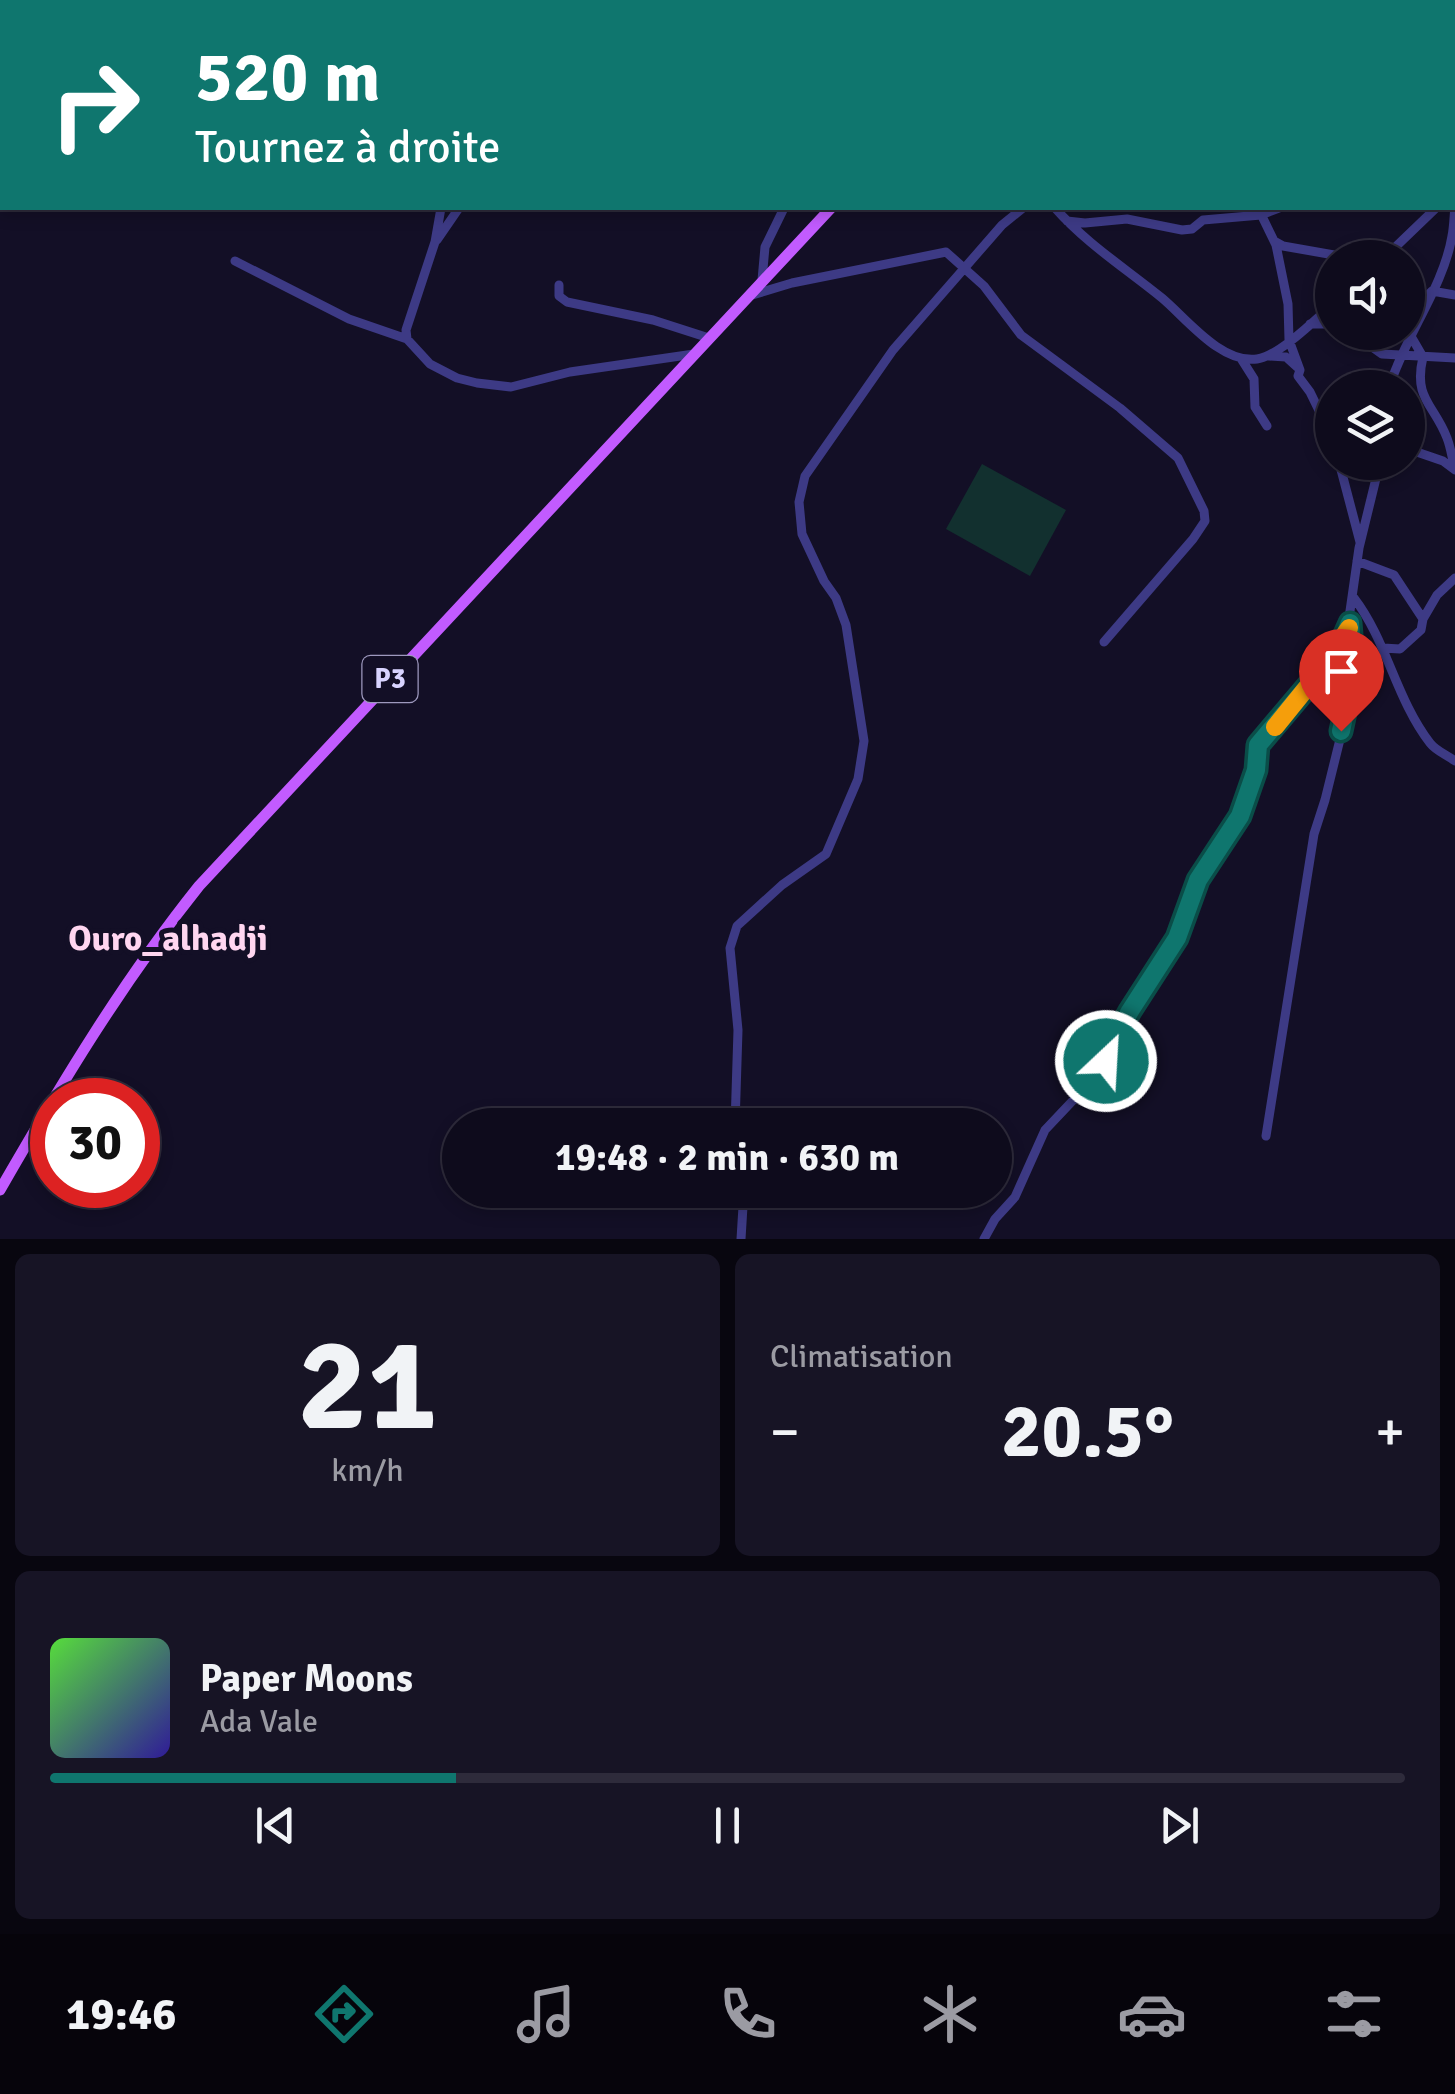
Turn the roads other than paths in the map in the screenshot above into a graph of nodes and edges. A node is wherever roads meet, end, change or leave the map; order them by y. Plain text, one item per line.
1 (441, 210) edge
2 (459, 210) edge
3 (783, 210) edge
4 (829, 210) edge
5 (1010, 210) edge
6 (1021, 210) edge
7 (1057, 210) edge
8 (1434, 210) edge
9 (1455, 210) edge
10 (1259, 211) edge
11 (1067, 221) junction
12 (1002, 225) junction
13 (1403, 240) edge
14 (1274, 241) junction
15 (435, 242) junction
16 (1315, 252) edge
17 (235, 261) dead end
18 (966, 268) junction
19 (762, 280) junction
20 (559, 286) dead end
21 (1432, 290) junction
22 (1425, 296) edge
23 (1455, 296) edge
24 (747, 297) junction
25 (1425, 307) edge
26 (1315, 320) edge
27 (1310, 324) junction
28 (1315, 324) edge
29 (709, 338) junction
30 (407, 339) junction
31 (1289, 340) junction
32 (1376, 350) edge
33 (1404, 350) edge
34 (1419, 350) edge
35 (694, 354) junction
36 (1269, 356) junction
37 (1399, 357) junction
38 (1423, 357) junction
39 (1240, 358) junction
40 (1455, 358) edge
41 (1300, 370) junction
42 (1395, 370) edge
43 (1315, 402) edge
44 (1267, 426) dead end
45 (1425, 455) edge
46 (1455, 469) edge
47 (1344, 480) edge
48 (1376, 480) edge
49 (1361, 544) junction
50 (1357, 560) junction
51 (1455, 578) edge
52 (1354, 598) junction
53 (1423, 618) junction
54 (1350, 623) junction
55 (1104, 642) dead end
56 (1382, 648) junction
57 (1455, 761) edge
58 (736, 1108) edge
59 (1266, 1136) dead end
60 (0, 1190) edge
61 (743, 1208) edge
62 (740, 1239) edge
63 (984, 1239) edge

1 - 15 street
2 - 15 street
3 - 19 street
4 - 19 main road, P3
5 - 12 street
6 - 12 street
7 - 11 street
8 - 13 street
9 - 21 street
10 - 11 street
10 - 14 street
11 - 39 street
12 - 18 street
14 - 16 street
14 - 31 street
15 - 30 street
17 - 30 street
18 - 24 street
18 - 55 street
18 - 58 street
19 - 24 main road, P3
20 - 29 street
21 - 22 street
21 - 23 street
21 - 25 street
24 - 29 main road, P3
26 - 27 street
27 - 28 street
27 - 31 street
29 - 35 main road, P3
30 - 35 street
31 - 36 street
31 - 41 street
32 - 37 street
33 - 37 street
34 - 38 street
35 - 60 main road, P3
36 - 39 street
36 - 41 street
37 - 38 street
37 - 42 street
38 - 40 street
38 - 46 street
39 - 44 street
41 - 43 street
45 - 46 street
47 - 49 street
48 - 49 street
49 - 50 street
50 - 52 street
50 - 53 street
51 - 53 street
52 - 54 street
52 - 56 street
53 - 56 street
54 - 59 street
54 - 63 street
56 - 57 street
61 - 62 street

